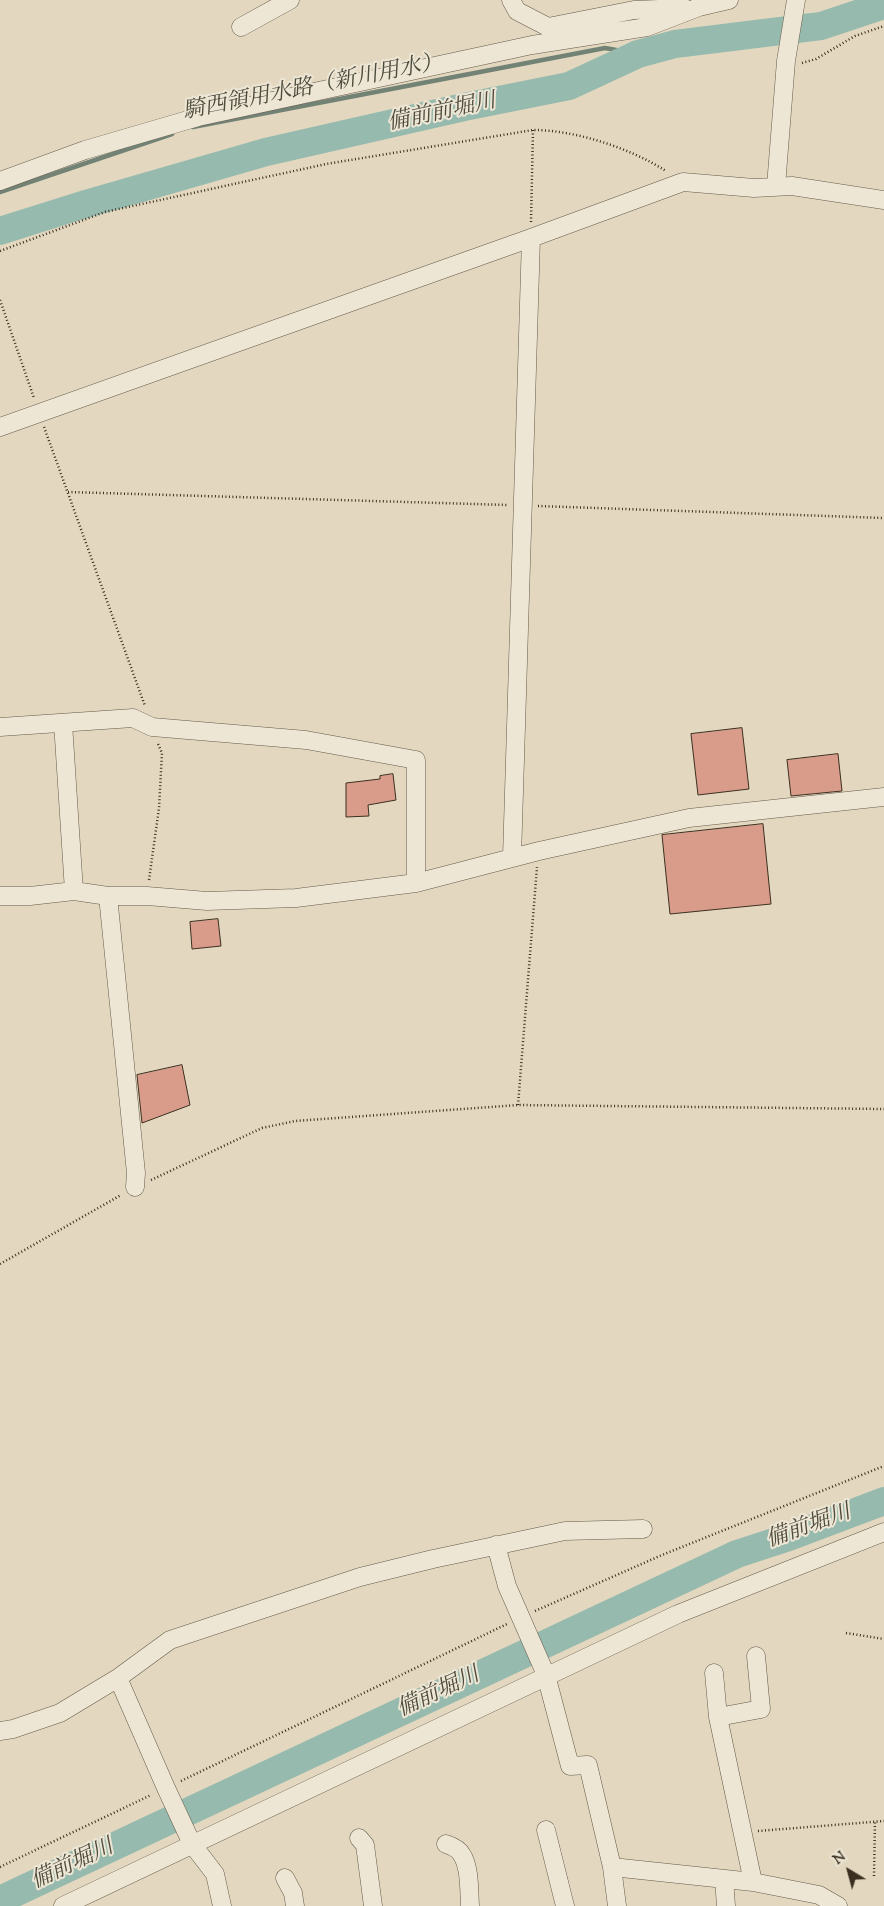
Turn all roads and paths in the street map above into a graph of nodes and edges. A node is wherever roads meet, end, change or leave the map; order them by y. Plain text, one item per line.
1 (290, 0) edge
2 (511, 0) edge
3 (729, 0) edge
4 (796, 0) edge
5 (700, 7) junction
6 (884, 26) edge
7 (241, 27) dead end
8 (785, 64) junction
9 (533, 130) junction
10 (0, 181) edge
11 (683, 182) junction
12 (776, 186) junction
13 (884, 200) edge
14 (531, 238) junction
15 (0, 251) edge
16 (0, 300) edge
17 (39, 412) junction
18 (0, 426) edge
19 (68, 492) junction
20 (524, 506) junction
21 (884, 518) edge
22 (63, 723) junction
23 (0, 727) edge
24 (152, 727) junction
25 (884, 797) edge
26 (539, 850) junction
27 (512, 858) junction
28 (416, 883) junction
29 (74, 891) junction
30 (0, 896) edge
31 (108, 896) junction
32 (147, 896) junction
33 (518, 1105) junction
34 (884, 1109) edge
35 (135, 1187) junction
36 (0, 1264) edge
37 (884, 1466) edge
38 (643, 1528) dead end
39 (884, 1532) edge
40 (496, 1546) junction
41 (520, 1618) junction
42 (846, 1633) dead end
43 (884, 1639) edge
44 (756, 1656) dead end
45 (714, 1673) dead end
46 (546, 1675) junction
47 (118, 1678) junction
48 (718, 1717) junction
49 (0, 1731) edge
50 (166, 1788) junction
51 (884, 1821) edge
52 (875, 1822) junction
53 (546, 1830) dead end
54 (743, 1833) junction
55 (359, 1838) dead end
56 (192, 1844) junction
57 (446, 1844) dead end
58 (0, 1867) edge
59 (612, 1867) junction
60 (874, 1876) dead end
61 (285, 1878) dead end
62 (724, 1879) junction
63 (753, 1882) junction
64 (63, 1906) edge
65 (222, 1906) edge
66 (295, 1906) edge
67 (373, 1906) edge
68 (470, 1906) edge
69 (565, 1906) edge
70 (616, 1906) edge
71 (726, 1906) edge
72 (838, 1906) edge

1 - 7 street
2 - 5 street
3 - 5 street
4 - 8 street
5 - 10 street
6 - 8 path
8 - 12 street
9 - 11 path
9 - 14 path
9 - 15 path
11 - 12 street
11 - 14 street
12 - 13 street
14 - 17 street
14 - 20 street
16 - 17 path
17 - 18 street
17 - 19 path
19 - 20 path
19 - 24 path
20 - 21 path
20 - 27 street
22 - 23 street
22 - 24 street
22 - 29 street
24 - 28 street
24 - 32 path
25 - 26 street
26 - 27 street
26 - 33 path
27 - 28 street
28 - 32 street
29 - 30 street
29 - 31 street
31 - 32 street
31 - 35 street
33 - 34 path
33 - 35 path
35 - 36 path
37 - 41 path
38 - 40 street
39 - 46 street
40 - 41 street
40 - 47 street
41 - 46 street
41 - 50 path
42 - 43 path
44 - 48 street
45 - 48 street
46 - 56 street
46 - 59 street
47 - 49 street
47 - 50 street
48 - 54 street
50 - 56 street
50 - 58 path
51 - 52 path
52 - 54 path
52 - 60 path
53 - 69 street
54 - 63 street
55 - 67 street
56 - 64 street
56 - 65 street
57 - 68 street
59 - 62 street
59 - 70 street
61 - 66 street
62 - 63 street
62 - 71 street
63 - 72 street

